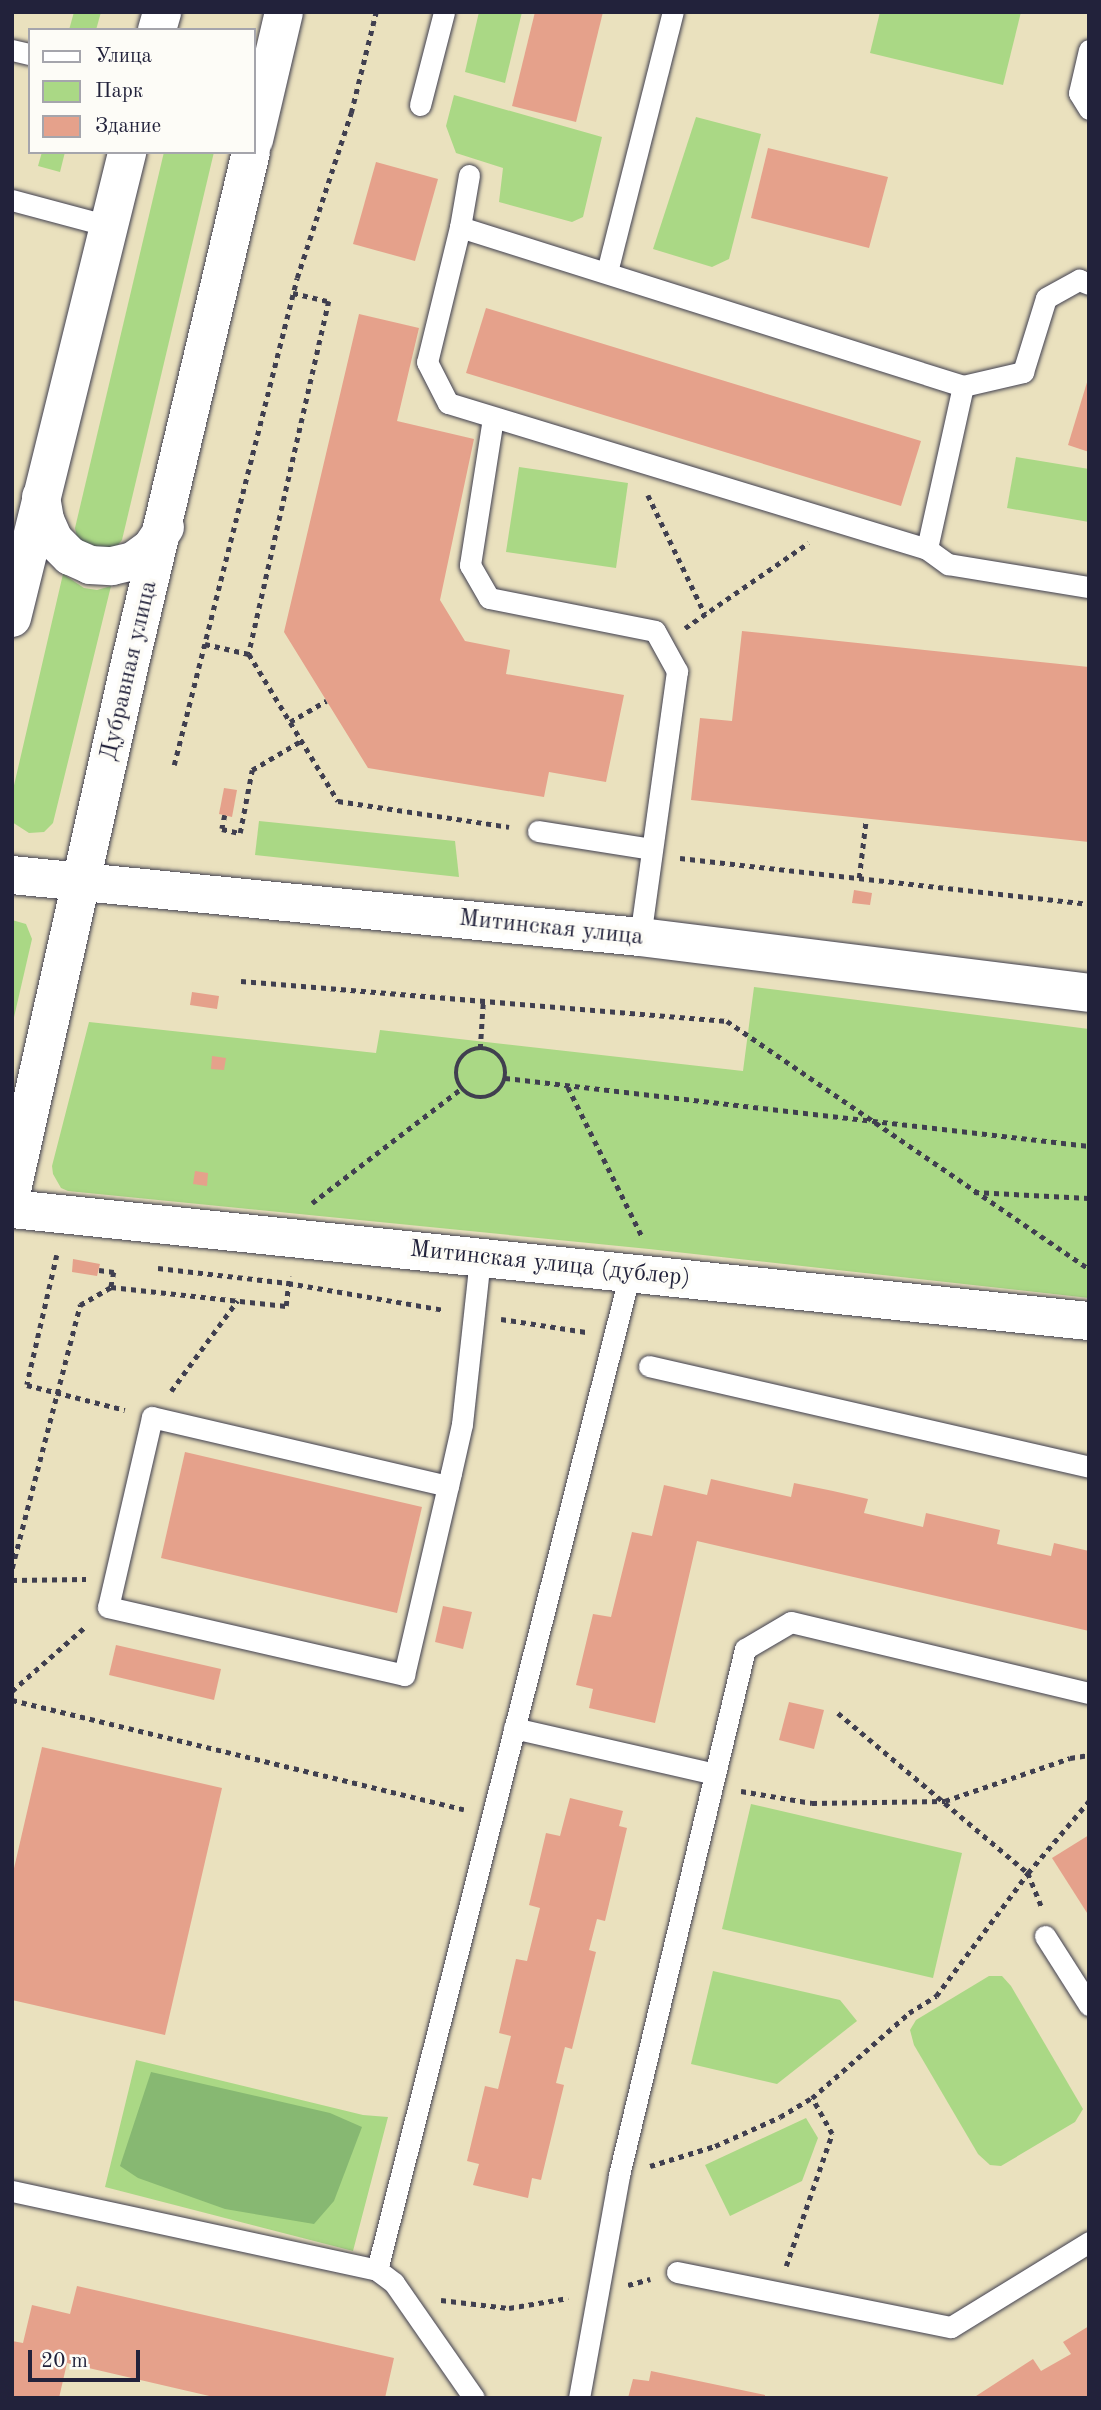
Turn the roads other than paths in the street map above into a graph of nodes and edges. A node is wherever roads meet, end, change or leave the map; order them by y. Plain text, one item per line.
1 (284, 12) edge
2 (444, 12) edge
3 (673, 12) edge
4 (1089, 50) edge
5 (256, 61) edge
6 (262, 103) junction
7 (420, 105) dead end
8 (1089, 109) edge
9 (256, 131) edge
10 (127, 154) edge
11 (251, 154) edge
12 (469, 175) dead end
13 (12, 200) edge
14 (109, 226) junction
15 (460, 227) junction
16 (607, 272) junction
17 (1089, 284) edge
18 (963, 386) junction
19 (493, 418) junction
20 (41, 497) junction
21 (165, 527) junction
22 (927, 549) junction
23 (1089, 587) edge
24 (12, 618) edge
25 (538, 831) road end
26 (652, 849) junction
27 (12, 875) edge
28 (81, 882) junction
29 (640, 937) junction
30 (1089, 993) edge
31 (12, 1190) edge
32 (12, 1209) edge
33 (480, 1258) junction
34 (629, 1273) junction
35 (1089, 1321) edge
36 (649, 1366) dead end
37 (1089, 1466) edge
38 (448, 1486) junction
39 (1089, 1693) edge
40 (514, 1728) junction
41 (714, 1780) junction
42 (1045, 1936) road end
43 (1089, 2005) edge
44 (12, 2191) edge
45 (1089, 2242) edge
46 (377, 2270) junction
47 (677, 2272) road end
48 (474, 2398) edge
49 (579, 2398) edge

1 - 6 main road
2 - 7 lane
3 - 16 lane
4 - 8 lane
5 - 6 main road
6 - 9 main road
10 - 14 main road
11 - 21 main road, Дубравная улица
12 - 15 lane
13 - 14 lane
14 - 20 main road
15 - 16 lane
15 - 19 lane
16 - 18 lane
17 - 18 lane
18 - 22 lane
19 - 22 lane
19 - 26 lane
20 - 21 main road
20 - 24 main road
21 - 28 main road, Дубравная улица
22 - 23 lane
25 - 26 lane
26 - 29 lane
27 - 28 main road, Митинская улица
28 - 29 main road, Митинская улица
28 - 31 main road, Дубравная улица
29 - 30 main road, Митинская улица
32 - 33 main road, Митинская улица (дублер)
33 - 34 main road, Митинская улица (дублер)
33 - 38 lane
34 - 35 main road, Митинская улица (дублер)
34 - 40 lane
36 - 37 lane
38 - 38 lane
39 - 41 lane
40 - 41 lane
40 - 46 lane
41 - 49 lane
42 - 43 lane
44 - 46 lane
45 - 47 lane
46 - 48 lane

